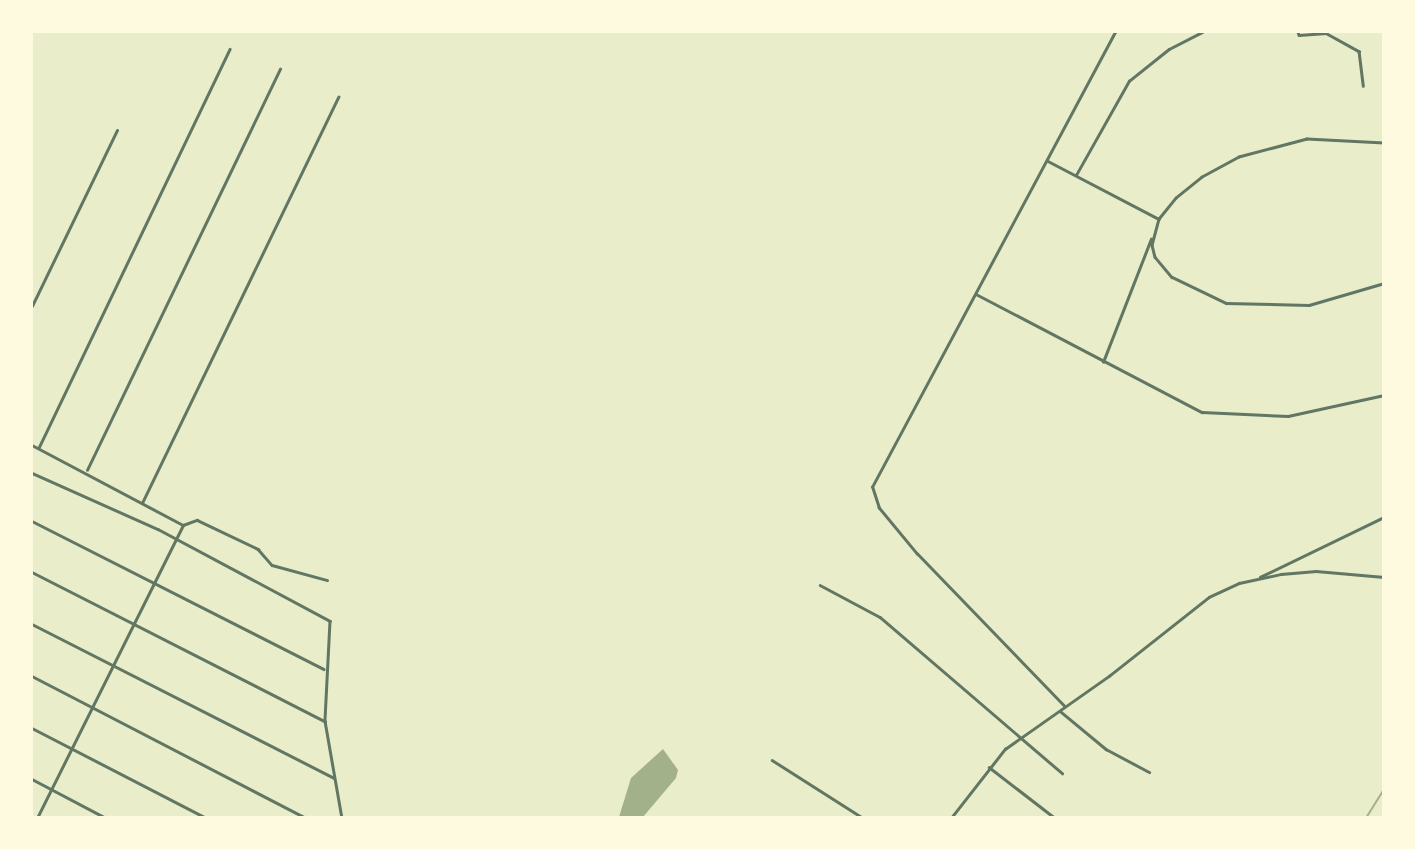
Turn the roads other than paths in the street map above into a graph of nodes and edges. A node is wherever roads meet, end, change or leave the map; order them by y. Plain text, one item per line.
1 (1115, 32) edge
2 (1202, 32) edge
3 (1298, 32) edge
4 (230, 49) dead end
5 (280, 69) dead end
6 (1363, 86) dead end
7 (338, 97) dead end
8 (117, 130) dead end
9 (1384, 143) edge
10 (1046, 160) junction
11 (1076, 175) junction
12 (1159, 219) junction
13 (1153, 232) junction
14 (1384, 282) edge
15 (976, 294) junction
16 (32, 306) edge
17 (1103, 362) junction
18 (1384, 395) edge
19 (32, 445) edge
20 (39, 447) junction
21 (87, 470) junction
22 (32, 473) edge
23 (142, 503) junction
24 (1384, 517) edge
25 (32, 521) edge
26 (183, 525) junction
27 (177, 538) junction
28 (32, 572) edge
29 (1384, 578) edge
30 (327, 580) dead end
31 (1253, 580) junction
32 (154, 583) junction
33 (820, 585) dead end
34 (32, 624) edge
35 (134, 624) junction
36 (113, 666) junction
37 (324, 669) junction
38 (32, 676) edge
39 (93, 707) junction
40 (1065, 707) junction
41 (1060, 711) junction
42 (325, 721) junction
43 (32, 728) edge
44 (1019, 739) junction
45 (72, 748) junction
46 (772, 760) dead end
47 (989, 767) junction
48 (1149, 772) dead end
49 (1062, 773) dead end
50 (334, 778) junction
51 (32, 779) edge
52 (51, 789) junction
53 (37, 817) edge
54 (106, 817) edge
55 (206, 817) edge
56 (306, 817) edge
57 (342, 817) edge
58 (863, 817) edge
59 (951, 817) edge
60 (1055, 817) edge

1 - 10 street
2 - 11 street
3 - 6 street
4 - 20 street
5 - 21 street
7 - 23 street
8 - 16 street
9 - 12 street
10 - 11 street
10 - 15 street
11 - 12 street
12 - 13 street
13 - 14 street
13 - 17 street
15 - 17 street
15 - 40 street
17 - 18 street
19 - 20 street
20 - 21 street
21 - 23 street
22 - 27 street
23 - 26 street
24 - 31 street
25 - 32 street
26 - 27 street
26 - 30 street
27 - 32 street
27 - 37 street
28 - 35 street
29 - 31 street
31 - 40 street
32 - 35 street
32 - 37 street
33 - 44 street
34 - 36 street
35 - 36 street
35 - 42 street
36 - 39 street
36 - 50 street
37 - 42 street
38 - 39 street
39 - 45 street
39 - 56 street
40 - 41 street
41 - 44 street
41 - 48 street
42 - 50 street
43 - 45 street
44 - 47 street
44 - 49 street
45 - 52 street
45 - 55 street
46 - 58 street
47 - 59 street
47 - 60 street
50 - 57 street
51 - 52 street
52 - 53 street
52 - 54 street

